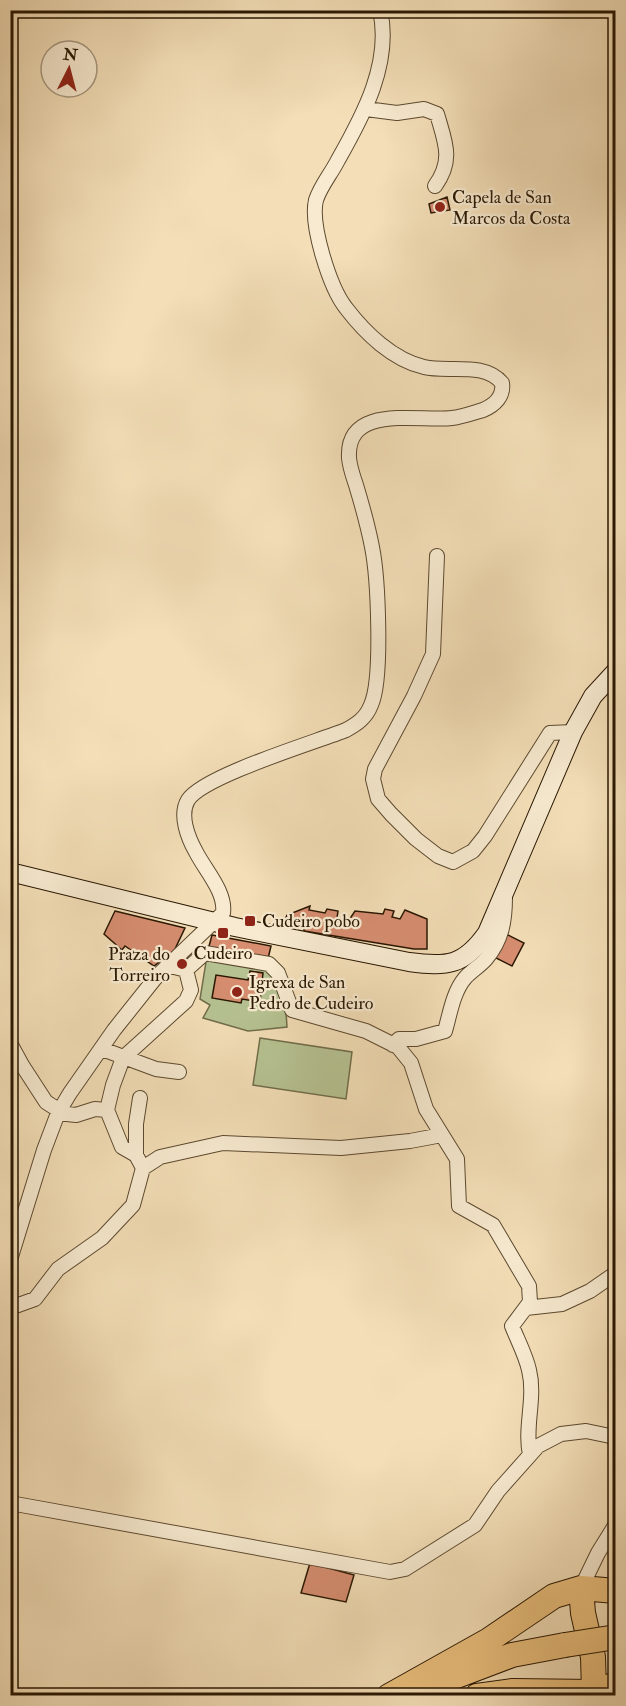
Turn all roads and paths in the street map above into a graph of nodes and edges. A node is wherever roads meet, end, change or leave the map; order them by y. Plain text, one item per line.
1 (380, 10) edge
2 (366, 109) junction
3 (435, 186) dead end
4 (437, 556) dead end
5 (615, 671) edge
6 (573, 732) junction
7 (10, 872) edge
8 (505, 893) junction
9 (215, 922) junction
10 (167, 965) junction
11 (186, 970) junction
12 (10, 1043) edge
13 (393, 1045) junction
14 (102, 1049) junction
15 (123, 1058) junction
16 (179, 1072) dead end
17 (140, 1098) dead end
18 (59, 1112) junction
19 (109, 1116) junction
20 (136, 1124) junction
21 (442, 1135) junction
22 (136, 1155) junction
23 (143, 1168) junction
24 (10, 1260) edge
25 (615, 1273) edge
26 (10, 1308) edge
27 (526, 1308) junction
28 (615, 1440) edge
29 (530, 1455) junction
30 (10, 1503) edge
31 (615, 1524) edge
32 (581, 1588) junction
33 (615, 1591) edge
34 (615, 1637) edge
35 (601, 1691) edge
36 (388, 1695) edge
37 (416, 1695) edge
38 (477, 1695) edge

1 - 2 street
2 - 3 street
2 - 9 street
4 - 6 street
5 - 6 street
6 - 8 street
7 - 9 street
8 - 9 street
8 - 13 street
9 - 10 street
10 - 11 street
10 - 14 street
11 - 13 street
11 - 15 street
12 - 18 street
13 - 21 street
14 - 15 street
14 - 18 street
15 - 16 street
15 - 19 street
17 - 20 street
18 - 19 street
18 - 24 street
19 - 20 street
19 - 22 street
20 - 22 street
21 - 23 street
21 - 27 street
22 - 23 street
23 - 26 street
25 - 27 street
27 - 29 street
28 - 29 street
29 - 30 street
31 - 32 street
32 - 33 highway
32 - 35 highway
32 - 36 highway
34 - 37 highway, bridge
35 - 38 highway

